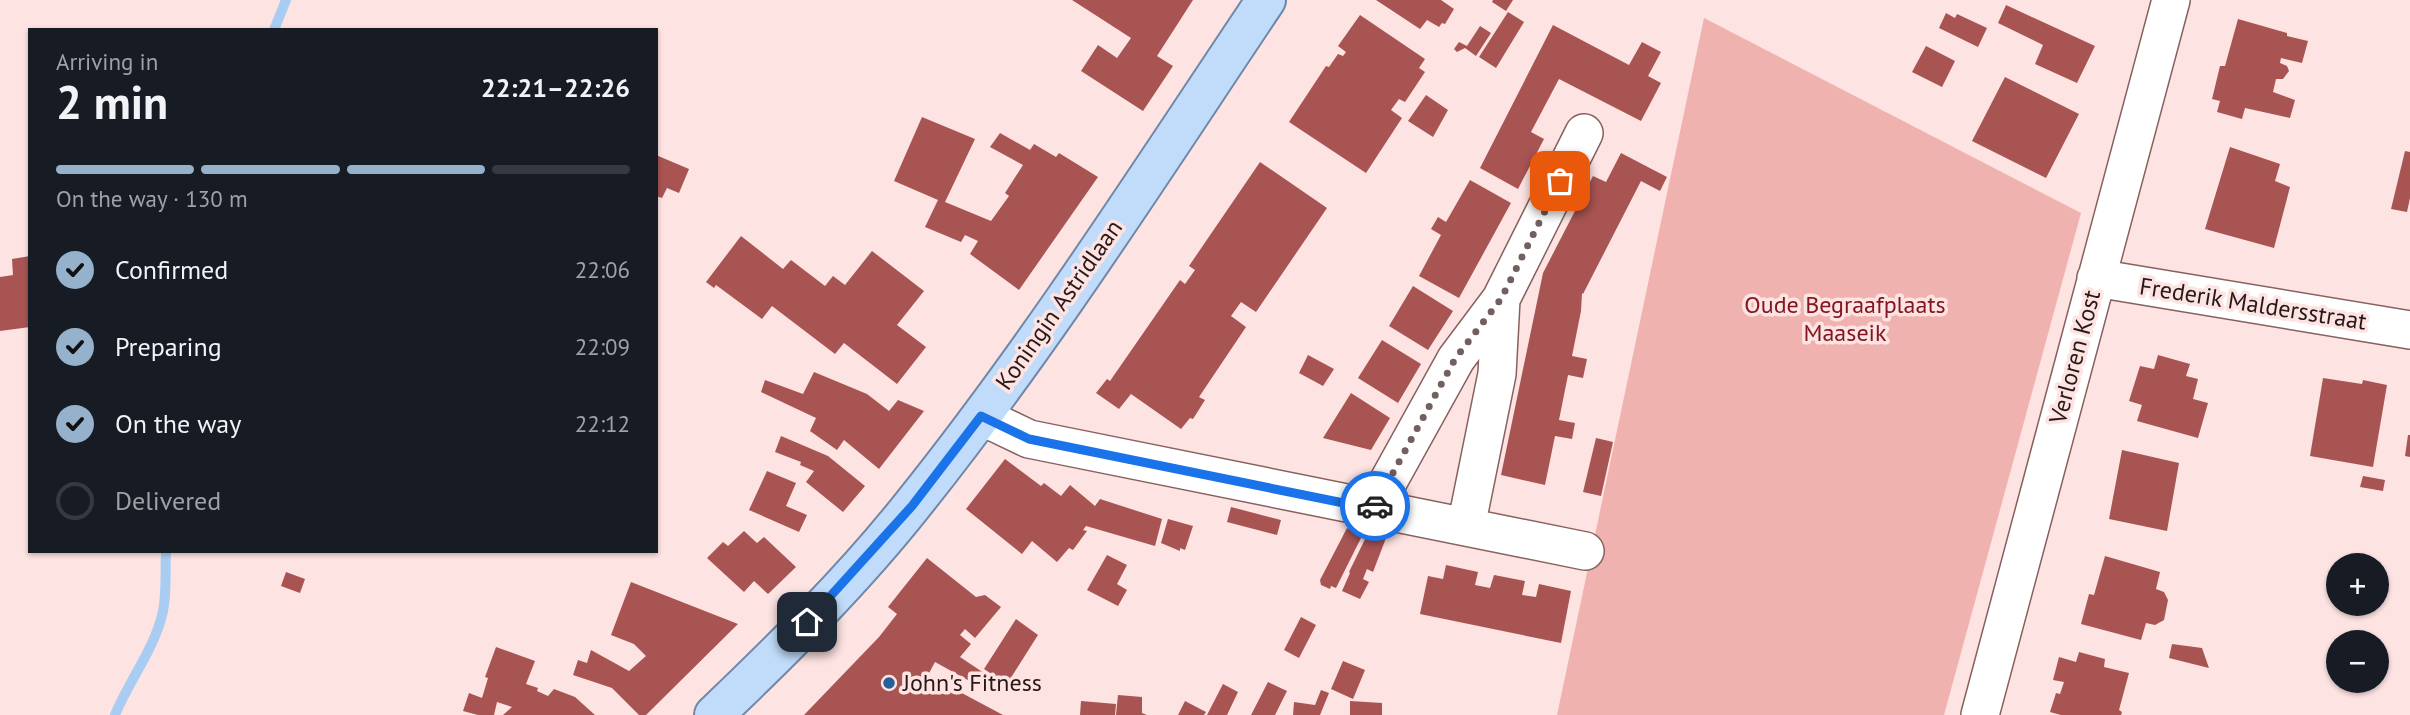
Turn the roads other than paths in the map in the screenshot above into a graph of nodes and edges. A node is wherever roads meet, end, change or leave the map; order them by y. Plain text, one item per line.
1 (1266, 0) edge
2 (2171, 0) edge
3 (1584, 133) dead end
4 (2096, 278) junction
5 (1501, 299) junction
6 (2410, 330) edge
7 (981, 416) junction
8 (1373, 509) junction
9 (1466, 527) junction
10 (1585, 551) dead end
11 (719, 714) edge
12 (1980, 715) edge

1 - 7 main road, Koningin Astridlaan
2 - 4 street, Verloren Kost
3 - 5 street
4 - 6 street, Frederik Maldersstraat
4 - 12 street, Verloren Kost
5 - 8 street
5 - 9 street
7 - 8 street
7 - 11 main road, Koningin Astridlaan
8 - 9 street
9 - 10 street

